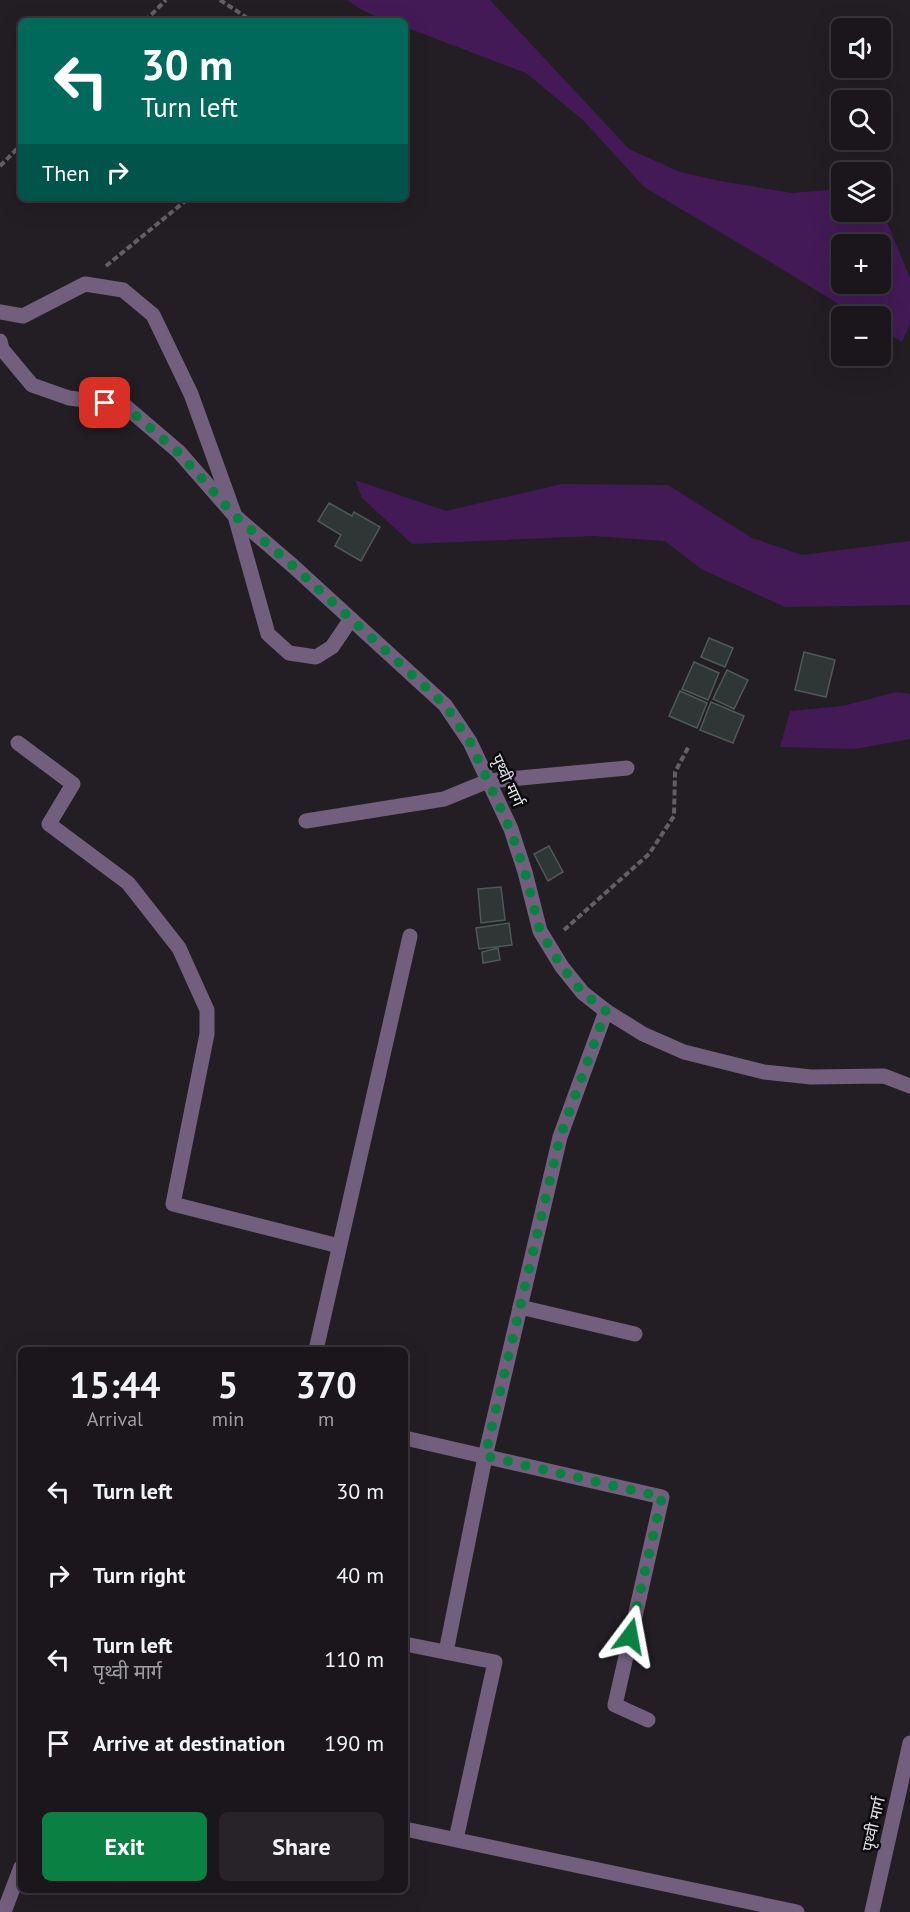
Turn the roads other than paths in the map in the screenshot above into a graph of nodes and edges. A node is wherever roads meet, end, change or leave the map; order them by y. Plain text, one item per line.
1 (0, 312) edge
2 (0, 341) edge
3 (235, 516) junction
4 (351, 619) junction
5 (18, 743) dead end
6 (627, 768) dead end
7 (488, 781) junction
8 (306, 821) dead end
9 (410, 936) dead end
10 (606, 1011) junction
11 (910, 1086) edge
12 (339, 1246) junction
13 (520, 1306) junction
14 (635, 1334) dead end
15 (317, 1347) edge
16 (408, 1439) edge
17 (485, 1456) junction
18 (408, 1645) edge
19 (446, 1652) junction
20 (648, 1720) dead end
21 (910, 1747) edge
22 (408, 1829) edge
23 (456, 1839) junction
24 (18, 1875) edge
25 (4, 1912) edge
26 (797, 1912) edge
27 (872, 1912) edge

1 - 3 street
2 - 3 street, पृथ्वी मार्ग
3 - 4 street, पृथ्वी मार्ग
3 - 4 street
4 - 7 street, पृथ्वी मार्ग
5 - 12 street
6 - 7 street
7 - 8 street
7 - 10 street, पृथ्वी मार्ग
9 - 12 street
10 - 11 street, पृथ्वी मार्ग
10 - 13 street
12 - 15 street
13 - 14 street
13 - 17 street
16 - 17 street
17 - 19 street
17 - 20 street
18 - 19 street
19 - 23 street
21 - 27 street, पृथ्वी मार्ग
22 - 23 street
23 - 26 street
24 - 25 street

